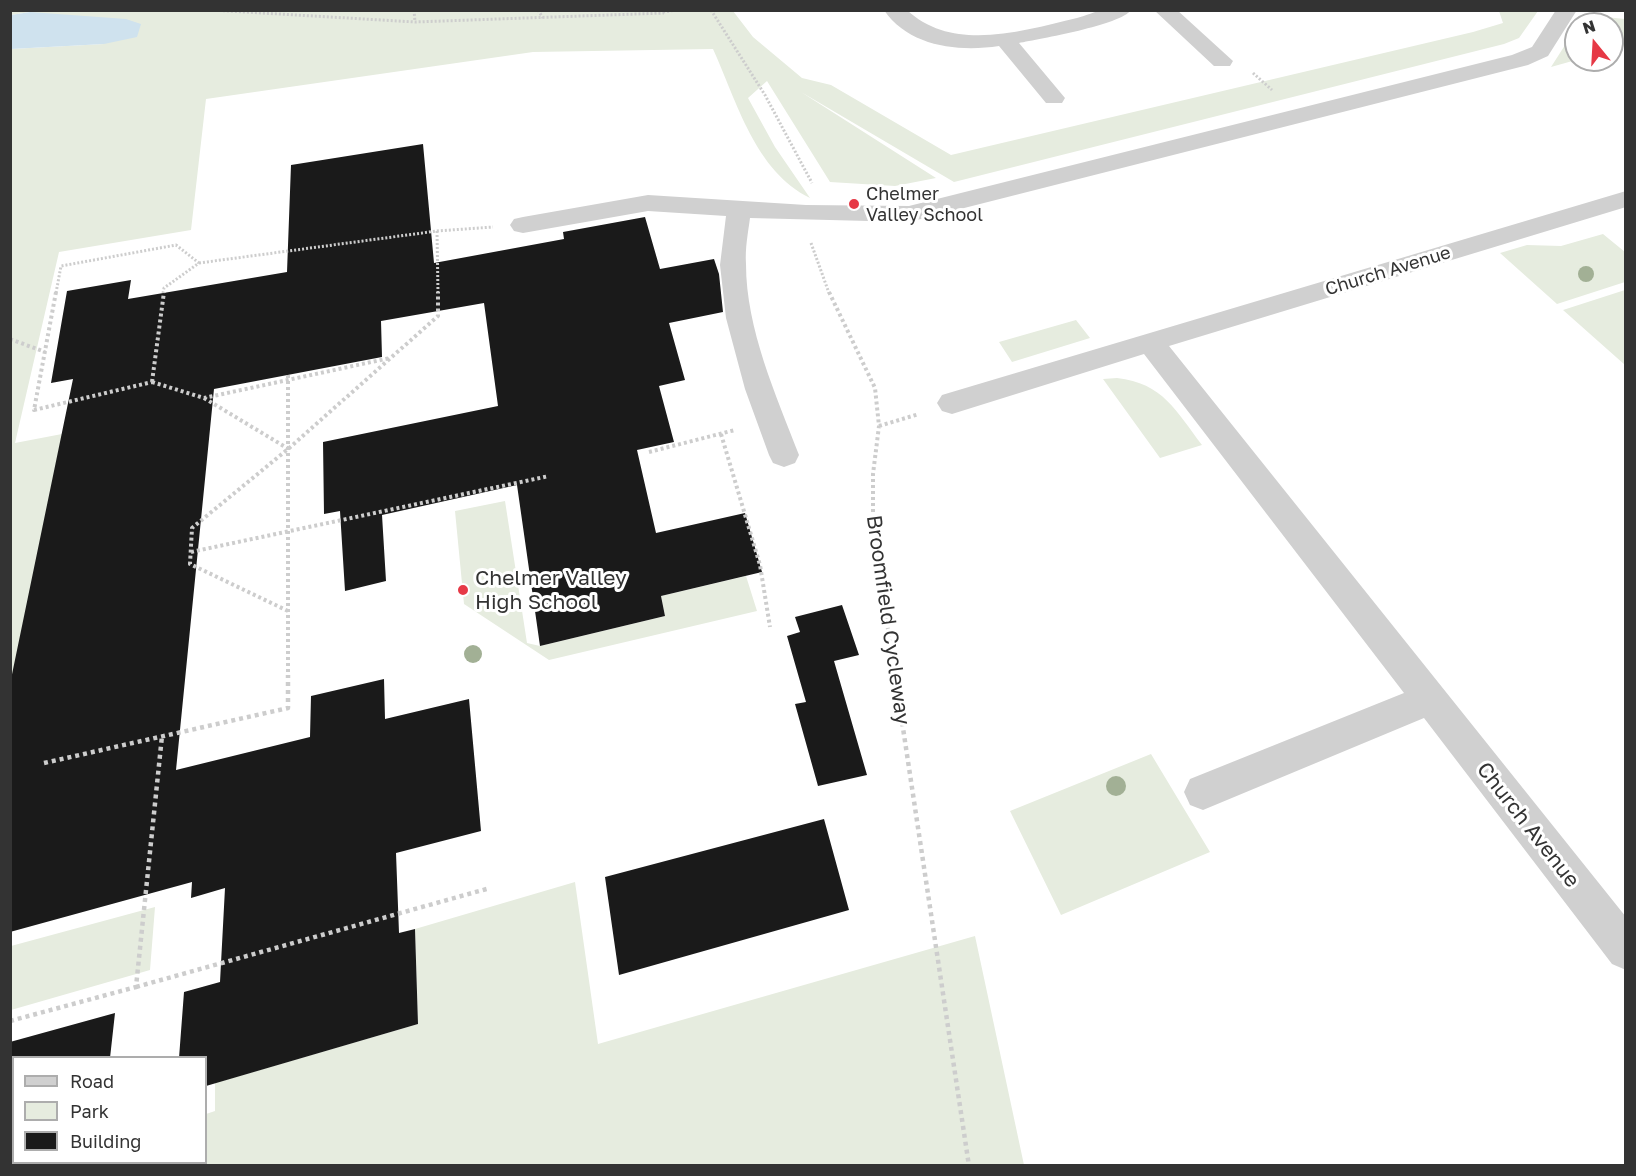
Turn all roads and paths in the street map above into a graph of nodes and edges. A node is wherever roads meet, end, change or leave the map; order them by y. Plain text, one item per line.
1 (211, 10) edge
2 (414, 10) edge
3 (538, 10) edge
4 (659, 10) edge
5 (677, 10) edge
6 (711, 10) edge
7 (894, 10) edge
8 (1121, 10) edge
9 (1164, 10) edge
10 (1567, 10) edge
11 (260, 13) edge
12 (664, 13) junction
13 (543, 18) junction
14 (415, 22) junction
15 (1005, 40) junction
16 (1222, 61) joint
17 (1054, 98) dead end
18 (1300, 116) junction
19 (1626, 199) edge
20 (739, 208) junction
21 (825, 213) junction
22 (523, 225) joint
23 (437, 231) junction
24 (199, 263) junction
25 (10, 339) edge
26 (1150, 342) junction
27 (45, 352) junction
28 (390, 358) junction
29 (288, 377) junction
30 (152, 382) junction
31 (204, 398) junction
32 (952, 403) dead end
33 (771, 421) junction
34 (721, 434) junction
35 (288, 448) junction
36 (649, 452) dead end
37 (784, 455) dead end
38 (549, 476) dead end
39 (288, 532) junction
40 (191, 552) junction
41 (288, 611) junction
42 (770, 627) dead end
43 (1430, 699) junction
44 (162, 736) junction
45 (44, 763) dead end
46 (1203, 792) dead end
47 (490, 888) dead end
48 (1626, 950) edge
49 (136, 987) junction
50 (10, 1021) edge
51 (969, 1166) edge

1 - 11 path
2 - 14 path
3 - 13 path
4 - 12 path
5 - 12 path
6 - 21 path
7 - 15 street
8 - 15 street
9 - 16 street
10 - 18 street
11 - 14 path
12 - 13 path
13 - 14 path
15 - 17 street
16 - 18 path
18 - 21 street
19 - 26 street, Church Avenue
20 - 21 street
20 - 22 street
20 - 33 street
21 - 51 path, Broomfield Cycleway
22 - 23 path
23 - 24 path
23 - 28 path
24 - 27 path
24 - 30 path
25 - 27 path
26 - 32 street, Church Avenue
26 - 43 street, Church Avenue
27 - 30 path
28 - 29 path
28 - 35 path
29 - 31 path
29 - 35 path
30 - 31 path
31 - 35 path
33 - 34 path
33 - 37 street
34 - 36 path
34 - 42 path
35 - 39 path
35 - 40 path
38 - 39 path
39 - 40 path
39 - 41 path
40 - 41 path
41 - 44 path
43 - 46 street
43 - 48 street, Church Avenue
44 - 45 path
44 - 49 path
47 - 49 path
49 - 50 path

